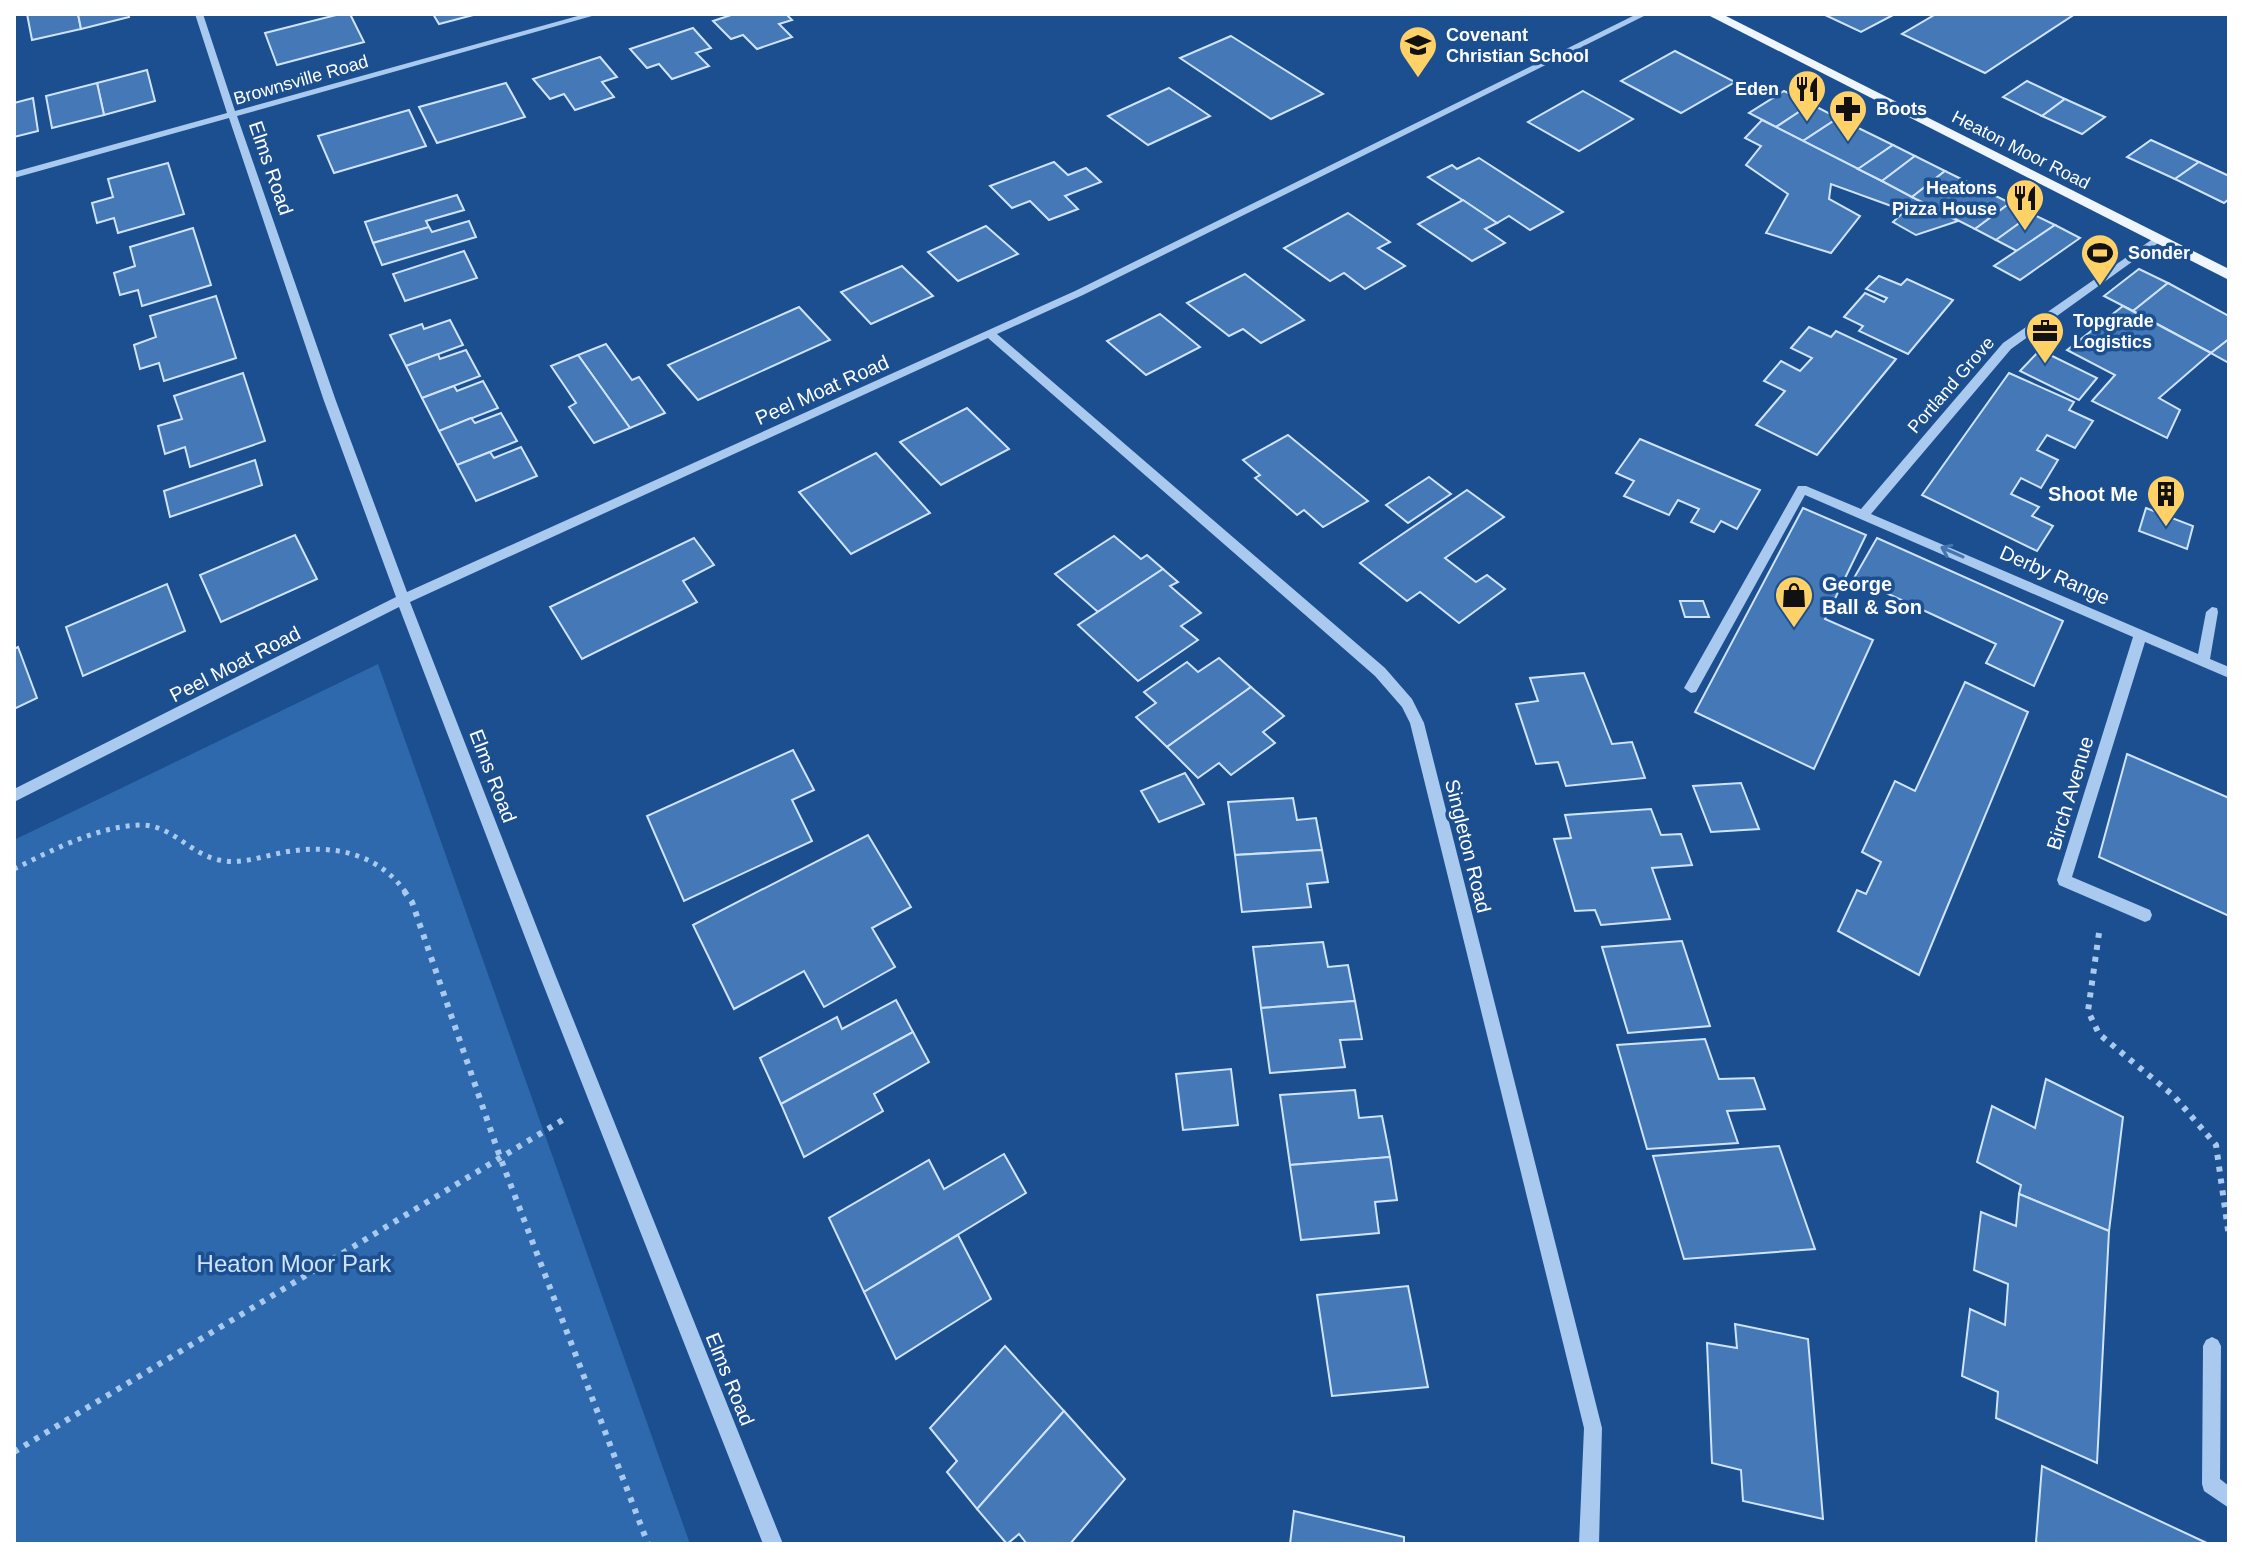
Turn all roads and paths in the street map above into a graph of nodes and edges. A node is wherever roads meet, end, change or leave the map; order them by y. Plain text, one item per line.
1 (199, 14) edge
2 (595, 14) edge
3 (1644, 14) edge
4 (1712, 14) edge
5 (231, 116) junction
6 (14, 175) edge
7 (2157, 239) junction
8 (2229, 275) edge
9 (990, 334) junction
10 (1864, 514) junction
11 (402, 600) junction
12 (2212, 612) dead end
13 (2141, 634) junction
14 (2203, 662) junction
15 (2229, 673) edge
16 (1691, 688) dead end
17 (14, 796) edge
18 (14, 869) edge
19 (2108, 899) junction
20 (2145, 915) dead end
21 (597, 1100) junction
22 (500, 1157) junction
23 (2229, 1237) edge
24 (2212, 1346) dead end
25 (14, 1452) edge
26 (2229, 1498) edge
27 (648, 1544) edge
28 (773, 1544) edge
29 (1589, 1544) edge

1 - 5 street, Elms Road
2 - 5 street, Brownsville Road
3 - 9 street, Peel Moat Road
4 - 7 main road, Heaton Moor Road
5 - 6 street, Brownsville Road
5 - 11 street, Elms Road
7 - 8 main road, Heaton Moor Road
7 - 10 street, Portland Grove
9 - 11 street, Peel Moat Road
9 - 29 street, Singleton Road
13 -> 10 street, Derby Range
10 - 16 street, Derby Range
11 - 17 street, Peel Moat Road
11 - 21 street, Elms Road
12 - 14 street
13 - 14 street, Derby Range
13 - 19 street, Birch Avenue
14 - 15 street, Derby Range
18 - 22 path
19 - 20 street, Birch Avenue
19 - 23 path
21 - 22 path
21 - 28 street, Elms Road
22 - 25 path
22 - 27 path
24 - 26 street

